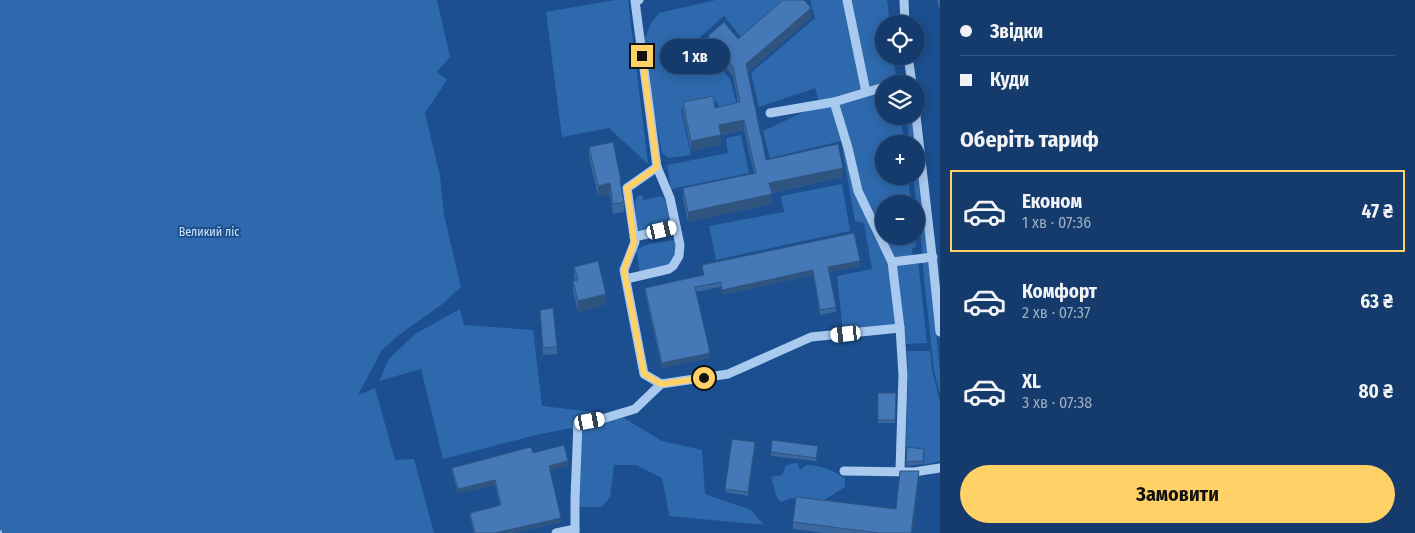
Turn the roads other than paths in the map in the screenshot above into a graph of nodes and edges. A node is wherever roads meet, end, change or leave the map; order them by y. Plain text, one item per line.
1 (639, 0) edge
2 (847, 0) edge
3 (904, 0) edge
4 (905, 15) edge
5 (875, 89) edge
6 (866, 92) junction
7 (834, 102) junction
8 (770, 113) dead end
9 (917, 125) edge
10 (657, 167) junction
11 (676, 227) junction
12 (634, 237) junction
13 (892, 262) junction
14 (935, 262) edge
15 (626, 279) junction
16 (900, 328) junction
17 (940, 332) edge
18 (661, 384) junction
19 (940, 468) edge
20 (844, 470) dead end
21 (900, 470) junction
22 (575, 531) edge
23 (556, 533) edge

1 - 10 street
2 - 6 street
3 - 4 street
5 - 6 street
6 - 7 street
7 - 8 street
7 - 13 street
9 - 14 street
10 - 11 street
10 - 12 street
11 - 12 street
11 - 15 street
12 - 15 street
13 - 14 street
13 - 16 street
14 - 17 street
15 - 18 street
16 - 18 street
16 - 21 street
18 - 22 street
19 - 21 street
20 - 21 street
22 - 23 street

